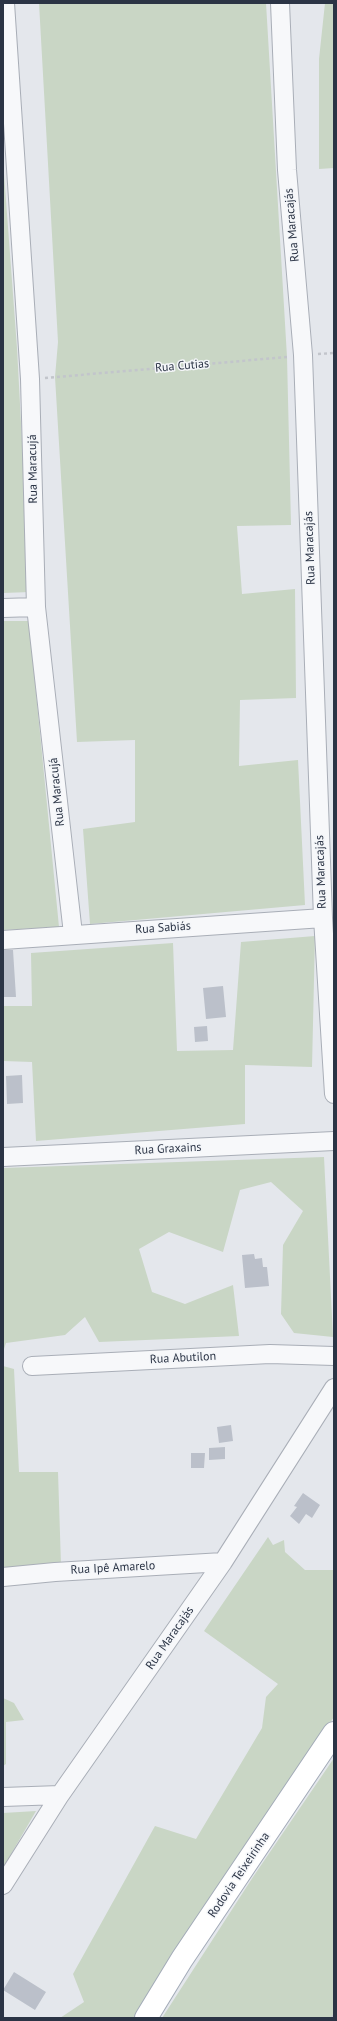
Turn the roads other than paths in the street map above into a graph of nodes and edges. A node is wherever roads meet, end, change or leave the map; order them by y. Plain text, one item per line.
1 (5, 3) edge
2 (280, 3) edge
3 (36, 607) junction
4 (3, 608) edge
5 (323, 918) junction
6 (73, 934) junction
7 (3, 940) edge
8 (334, 1094) edge
9 (334, 1141) edge
10 (3, 1157) edge
11 (334, 1356) edge
12 (32, 1366) dead end
13 (334, 1388) edge
14 (223, 1562) junction
15 (3, 1577) edge
16 (334, 1733) edge
17 (60, 1795) junction
18 (3, 1797) edge
19 (3, 1885) edge
20 (146, 2018) edge

1 - 3 street, Rua Maracujá
2 - 5 street, Rua Maracajás
3 - 4 street
3 - 6 street, Rua Maracujá
5 - 6 street, Rua Sabiás
5 - 8 street, Rua Maracajás
6 - 7 street, Rua Sabiás
9 - 10 street, Rua Graxains
11 - 12 street, Rua Abutilon
13 - 14 street, Rua Maracajás
14 - 15 street, Rua Ipê Amarelo
14 - 17 street, Rua Maracajás
16 - 20 main road, Rodovia Teixeirinha
17 - 18 street
17 - 19 street, Rua Maracajás

